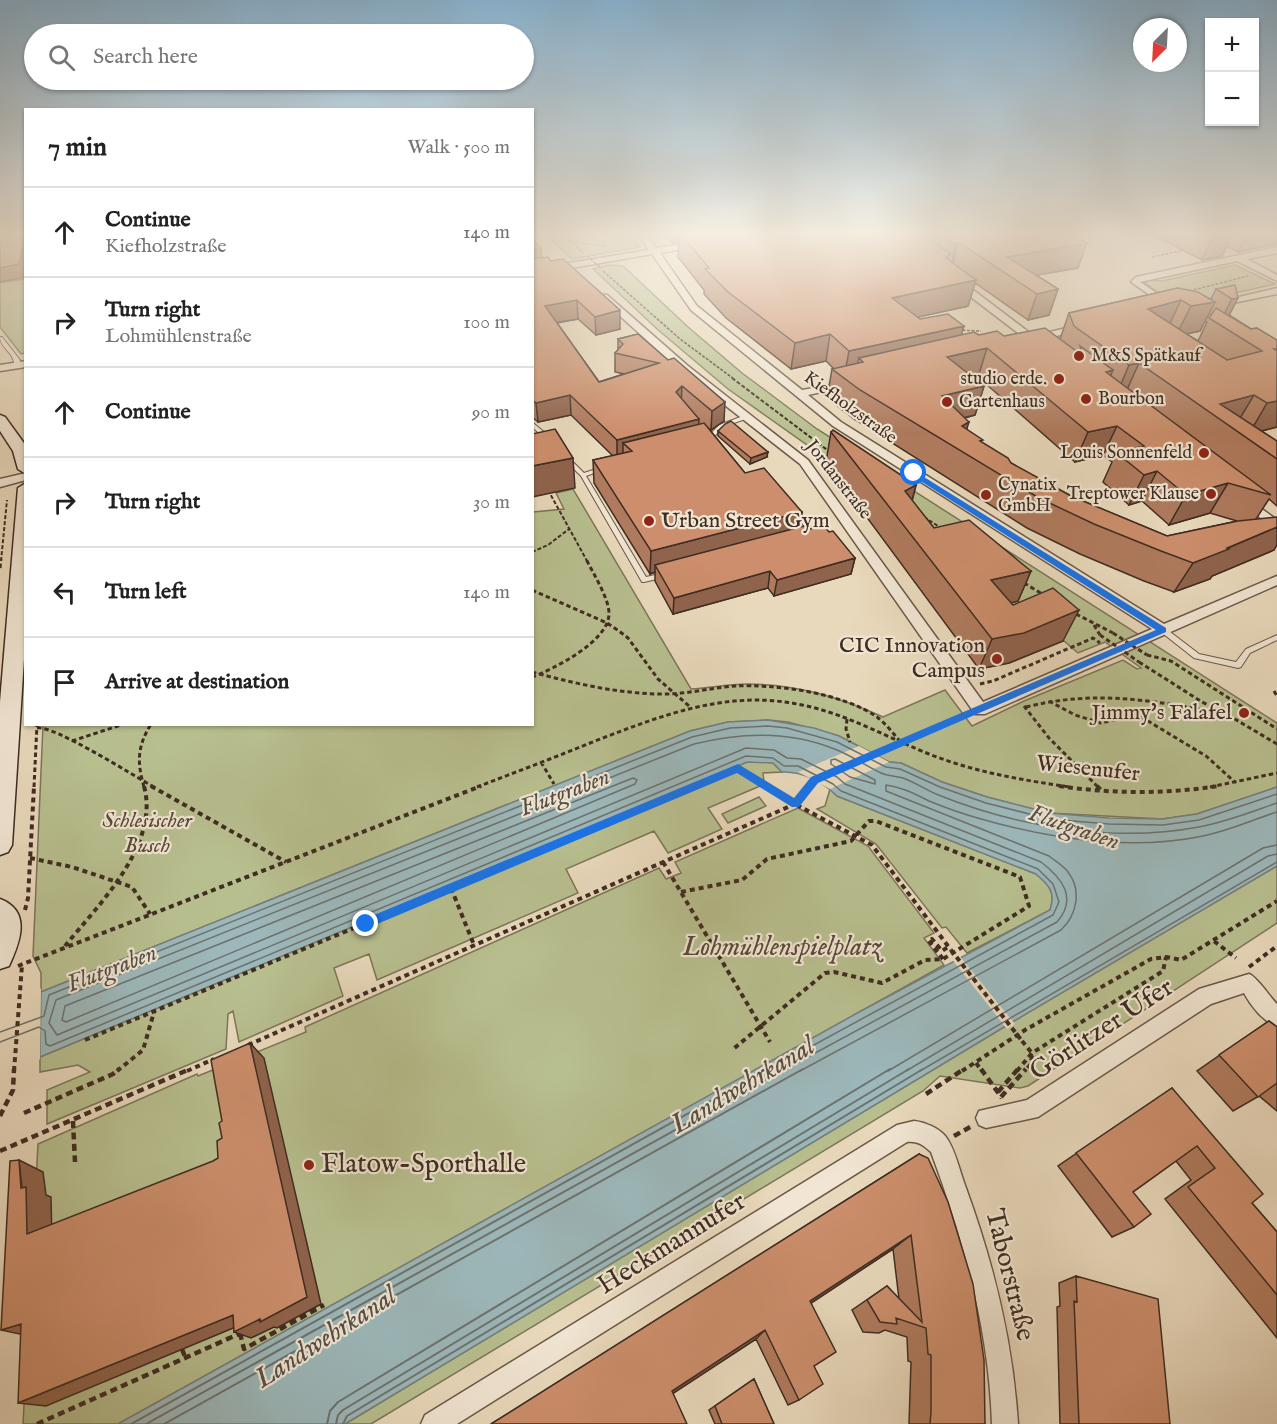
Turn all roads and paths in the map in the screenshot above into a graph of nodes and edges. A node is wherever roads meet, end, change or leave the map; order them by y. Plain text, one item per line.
1 (609, 300) edge
2 (637, 300) edge
3 (689, 300) edge
4 (982, 300) edge
5 (1162, 300) edge
6 (1174, 300) edge
7 (1229, 300) edge
8 (1206, 305) edge
9 (1177, 309) junction
10 (1156, 310) edge
11 (1089, 326) edge
12 (981, 331) dead end
13 (963, 337) edge
14 (0, 338) edge
15 (1033, 339) junction
16 (1019, 343) edge
17 (1051, 353) edge
18 (21, 365) edge
19 (0, 368) edge
20 (856, 381) edge
21 (799, 394) junction
22 (746, 417) junction
23 (0, 420) edge
24 (534, 426) edge
25 (708, 440) junction
26 (697, 442) edge
27 (552, 443) edge
28 (716, 448) edge
29 (560, 451) edge
30 (835, 455) edge
31 (24, 462) edge
32 (608, 466) edge
33 (583, 475) junction
34 (24, 477) edge
35 (11, 487) edge
36 (548, 489) dead end
37 (1231, 490) edge
38 (24, 506) edge
39 (794, 509) edge
40 (920, 515) edge
41 (24, 521) edge
42 (1277, 526) edge
43 (569, 529) junction
44 (949, 534) edge
45 (801, 539) edge
46 (534, 551) edge
47 (0, 568) edge
48 (678, 572) edge
49 (1017, 578) edge
50 (1277, 580) edge
51 (534, 591) edge
52 (1045, 596) edge
53 (1074, 613) edge
54 (607, 623) junction
55 (1093, 624) junction
56 (1163, 630) junction
57 (1277, 637) edge
58 (1101, 645) dead end
59 (1066, 649) junction
60 (1074, 657) dead end
61 (534, 672) edge
62 (541, 674) junction
63 (534, 676) edge
64 (964, 688) junction
65 (1274, 691) dead end
66 (674, 694) junction
67 (1277, 696) edge
68 (1048, 700) junction
69 (1020, 701) dead end
70 (689, 706) junction
71 (1025, 707) junction
72 (980, 710) junction
73 (1015, 710) dead end
74 (1228, 715) junction
75 (847, 719) junction
76 (118, 726) edge
77 (151, 726) edge
78 (37, 727) edge
79 (1277, 729) edge
80 (72, 741) junction
81 (850, 742) dead end
82 (900, 742) junction
83 (1277, 744) edge
84 (541, 762) junction
85 (1277, 773) edge
86 (140, 781) junction
87 (1236, 783) junction
88 (554, 784) dead end
89 (1102, 791) junction
90 (795, 804) junction
91 (856, 836) junction
92 (0, 845) edge
93 (30, 858) junction
94 (286, 862) junction
95 (663, 862) junction
96 (115, 880) junction
97 (451, 888) junction
98 (681, 892) junction
99 (28, 898) dead end
100 (1277, 901) edge
101 (0, 910) edge
102 (150, 915) junction
103 (1214, 940) junction
104 (474, 946) junction
105 (1277, 946) edge
106 (64, 947) junction
107 (949, 949) junction
108 (1166, 957) junction
109 (1236, 958) dead end
110 (943, 959) junction
111 (11, 961) edge
112 (1249, 983) junction
113 (154, 1012) junction
114 (1277, 1017) edge
115 (760, 1028) junction
116 (85, 1040) dead end
117 (770, 1042) dead end
118 (246, 1046) edge
119 (732, 1050) dead end
120 (1032, 1053) junction
121 (217, 1058) edge
122 (976, 1063) junction
123 (926, 1094) dead end
124 (24, 1113) dead end
125 (0, 1116) edge
126 (986, 1118) joint
127 (73, 1120) junction
128 (939, 1145) junction
129 (0, 1151) edge
130 (75, 1162) dead end
131 (324, 1305) dead end
132 (251, 1330) edge
133 (240, 1333) junction
134 (182, 1349) edge
135 (184, 1357) junction
136 (37, 1424) edge
137 (434, 1424) edge
138 (1005, 1424) edge

1 - 22 street, Jordanstraße
2 - 30 path, bridge
3 - 21 street, Kiefholzstraße
4 - 15 street
5 - 9 street
6 - 9 path
7 - 8 street
9 - 10 street
11 - 15 street
12 - 13 path
14 - 18 lane
15 - 16 street
15 - 17 street
18 - 19 street
20 - 21 street
21 - 56 street, Kiefholzstraße
22 - 25 lane
22 - 64 street, Jordanstraße
23 - 31 main road
24 - 27 lane
25 - 26 lane
25 - 28 lane
29 - 33 lane
32 - 33 lane
33 - 48 lane
34 - 35 street
35 - 38 main road
35 - 47 path
36 - 43 path
37 - 42 street
39 - 45 lane
40 - 44 path
41 - 92 main road
43 - 46 path
43 - 54 path
49 - 52 path
50 - 56 street
51 - 54 path
53 - 55 path
54 - 62 path
54 - 66 path
55 - 74 path, bridge
55 - 79 path, bridge
56 - 57 lane
56 - 72 street
58 - 59 path
59 - 60 path
59 - 64 path
61 - 62 path
62 - 63 path
62 - 66 path
64 - 72 street, Jordanstraße
65 - 67 path
66 - 70 path
66 - 82 path
68 - 71 path
68 - 74 path
68 - 87 path
69 - 71 path
70 - 75 path, Wiesenufer
70 - 84 path, Wiesenufer
71 - 73 path
71 - 89 path
72 - 82 path
74 - 83 path
75 - 81 path
75 - 82 path, Wiesenufer
76 - 80 path
77 - 86 path
78 - 80 path
78 - 93 path
80 - 86 path
82 - 89 path, Wiesenufer
82 - 90 path
84 - 88 path
84 - 94 path, Wiesenufer
85 - 87 path, Wiesenufer
86 - 94 path
86 - 96 path
87 - 89 path, Wiesenufer
90 - 91 path
90 - 95 path
90 - 97 path
91 - 98 path
91 - 107 path
91 - 110 path
93 - 96 path
93 - 99 path
94 - 102 path, Wiesenufer
95 - 98 path
95 - 104 path
96 - 102 path
96 - 106 path
97 - 104 path
97 - 113 path
98 - 115 path
100 - 103 path
101 - 111 main road
102 - 106 path, Wiesenufer
103 - 108 path
103 - 109 path
104 - 118 path
105 - 112 path
106 - 111 path, Wiesenufer
107 - 110 path
107 - 120 path, bridge
108 - 120 path
108 - 122 path
110 - 115 path
111 - 125 path
112 - 114 street
112 - 126 street, Görlitzer Ufer
113 - 116 path
113 - 124 path
115 - 117 path
115 - 119 path
120 - 122 path
121 - 127 path
122 - 123 path
126 - 128 path
127 - 129 path
127 - 130 path
128 - 137 street, Heckmannufer
128 - 138 street, Taborstraße
131 - 133 path
132 - 133 path
133 - 135 path
134 - 135 path
135 - 136 path

